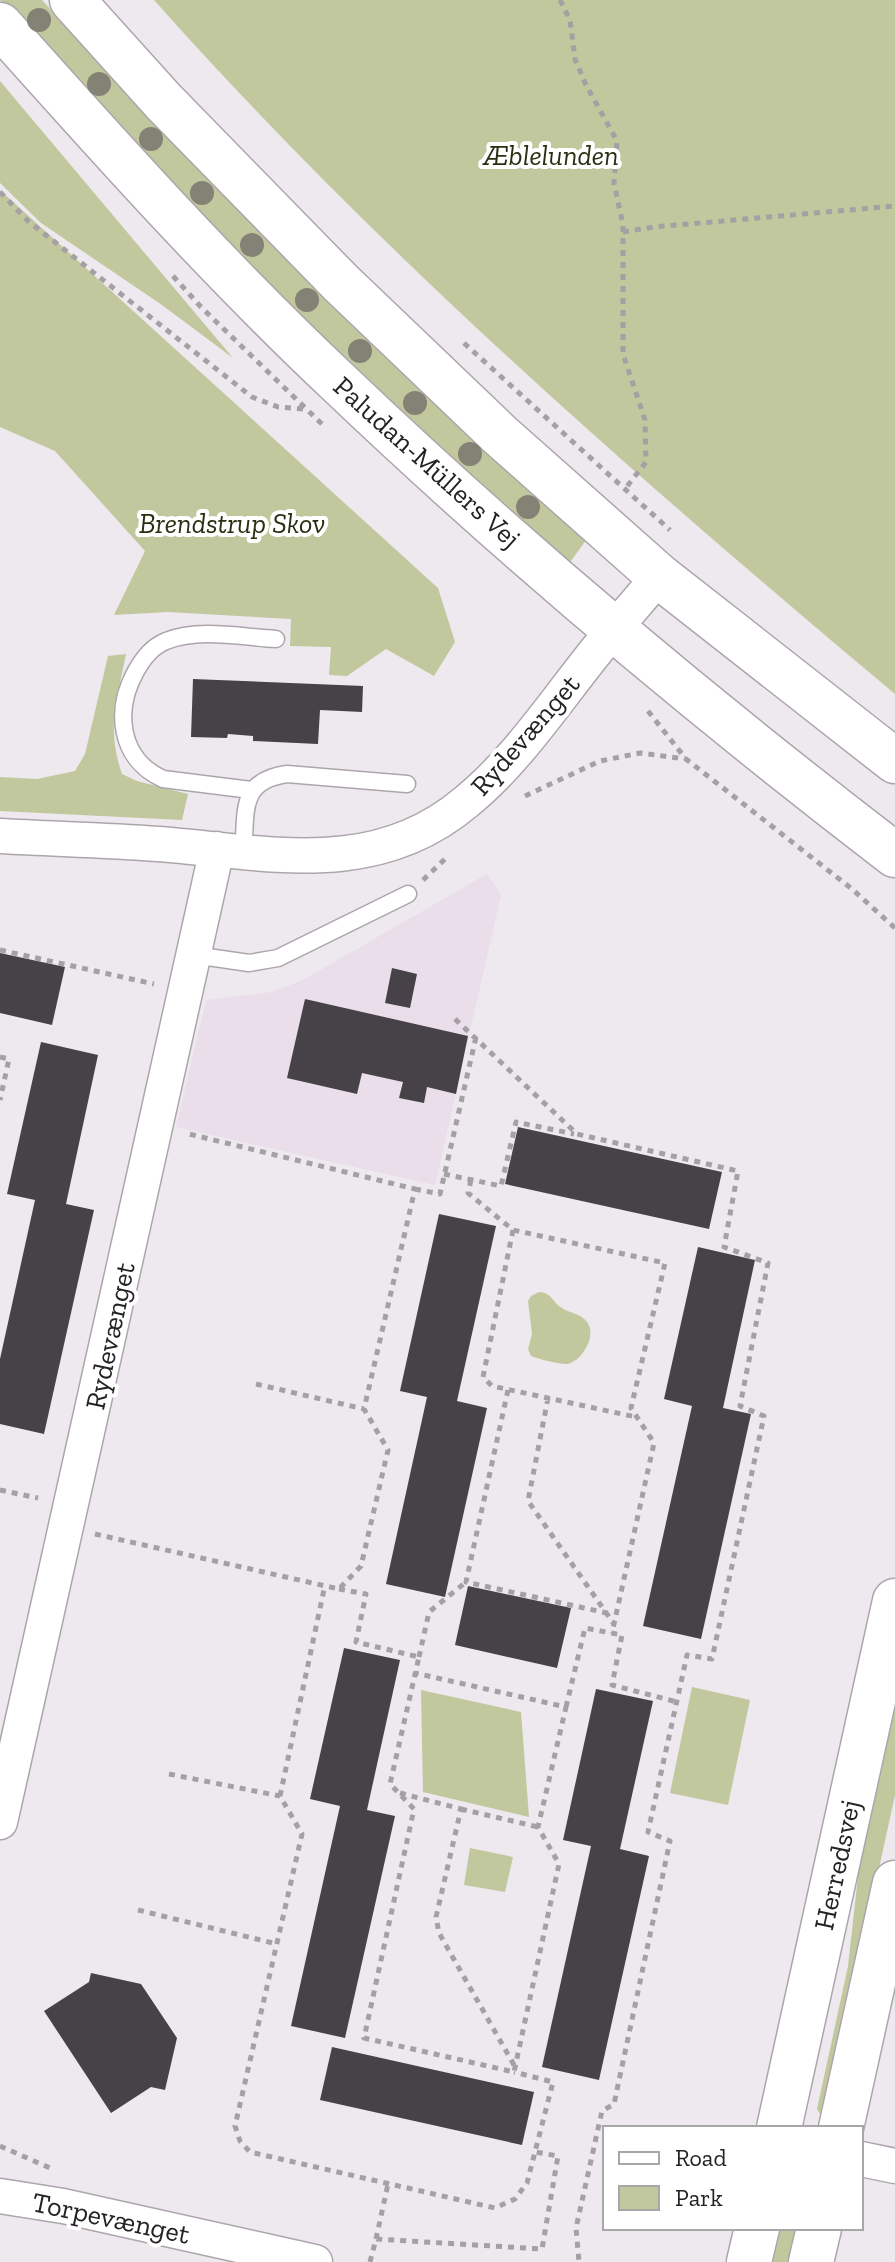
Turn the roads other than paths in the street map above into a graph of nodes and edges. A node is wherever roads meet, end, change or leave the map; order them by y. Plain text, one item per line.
1 (72, 0) edge
2 (0, 25) edge
3 (659, 576) junction
4 (615, 629) junction
5 (276, 639) dead end
6 (895, 761) edge
7 (407, 784) dead end
8 (251, 790) junction
9 (0, 836) edge
10 (230, 850) junction
11 (895, 855) edge
12 (408, 894) dead end
13 (194, 955) junction
14 (895, 1601) edge
15 (0, 1822) edge
16 (895, 1883) edge
17 (779, 2126) edge
18 (841, 2126) edge
19 (863, 2159) edge
20 (895, 2166) edge
21 (0, 2196) edge
22 (757, 2230) edge
23 (819, 2230) edge
24 (315, 2262) edge
25 (749, 2262) edge
26 (811, 2262) edge

1 - 3 street
2 - 4 street, Paludan-Müllers Vej
3 - 4 street, Rydevænget
3 - 6 street
4 - 10 street, Rydevænget
4 - 11 street, Paludan-Müllers Vej
5 - 8 lane
7 - 8 lane
8 - 10 lane
9 - 10 street, Rydevænget
10 - 13 street, Rydevænget
12 - 13 lane
13 - 15 street, Rydevænget
14 - 17 street, Herredsvej
16 - 18 street
19 - 20 street
21 - 24 street, Torpevænget
22 - 25 street
23 - 26 street

